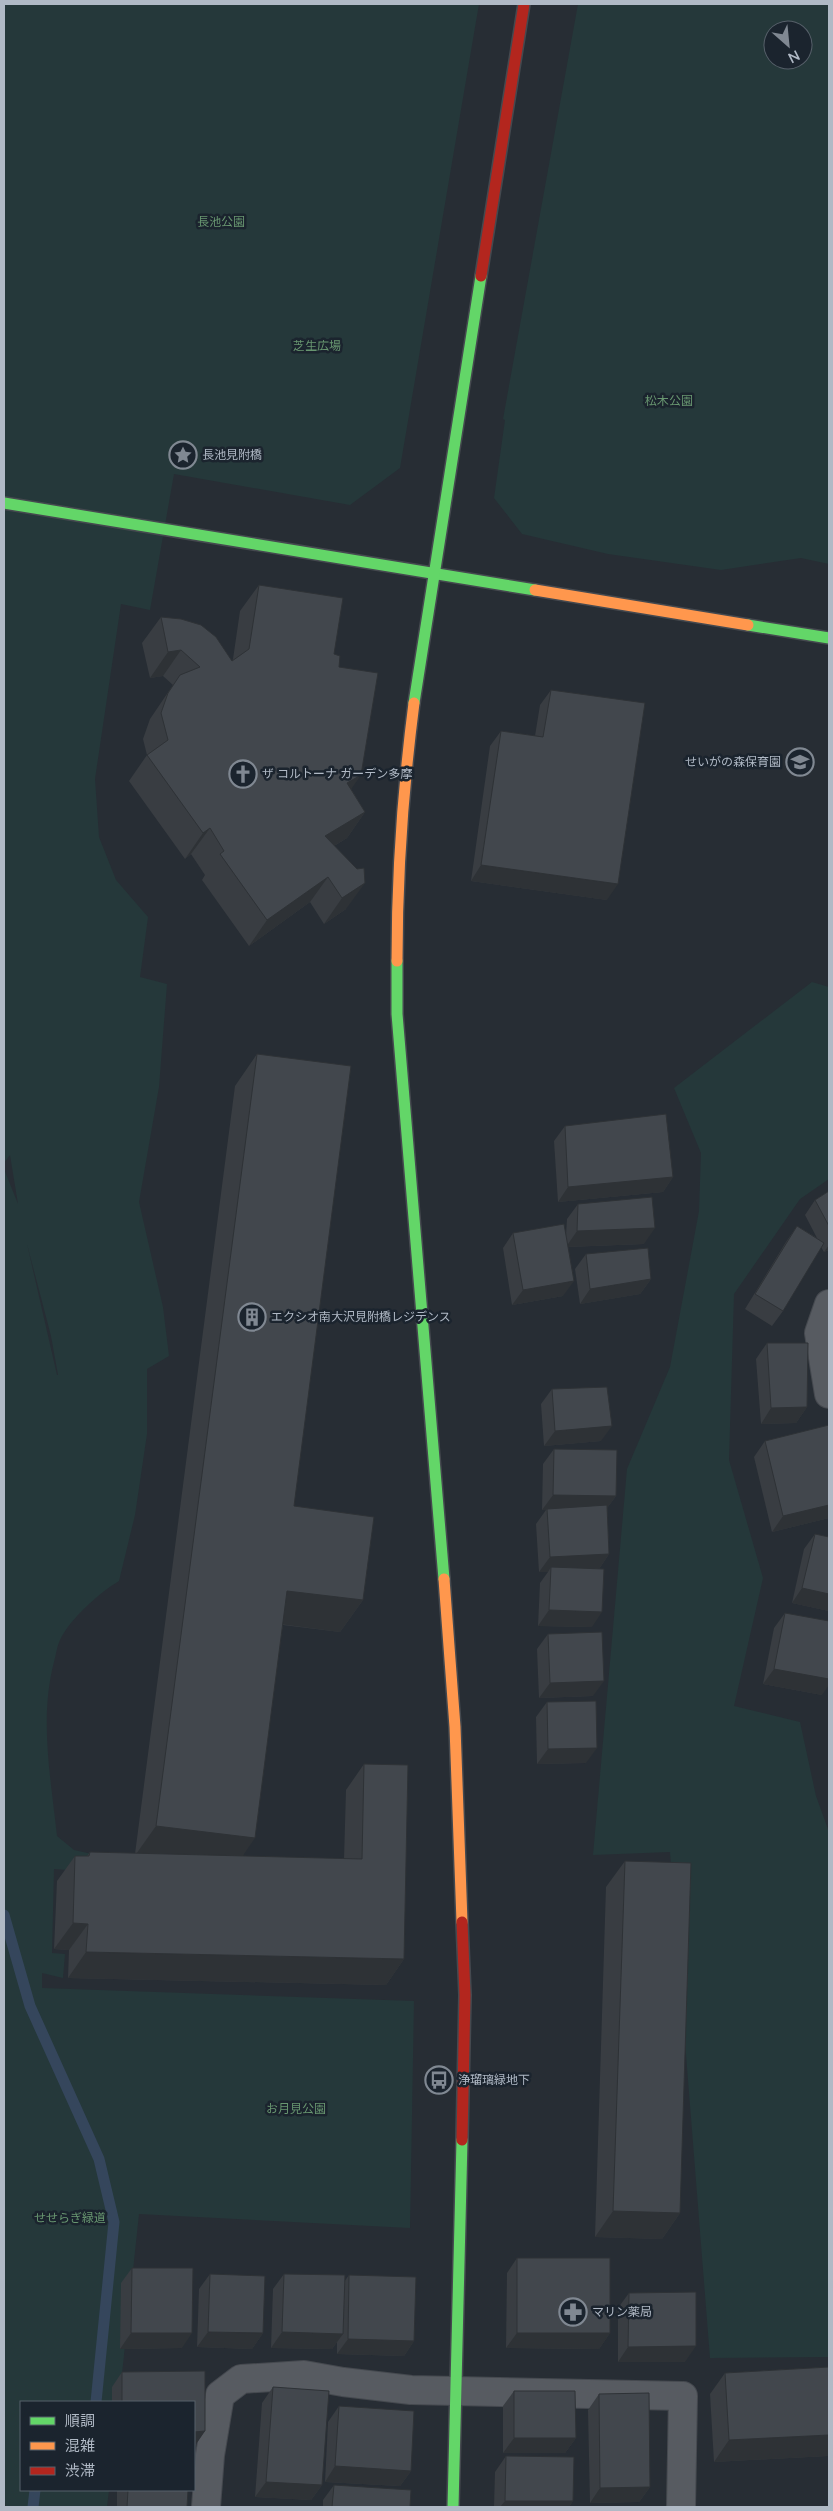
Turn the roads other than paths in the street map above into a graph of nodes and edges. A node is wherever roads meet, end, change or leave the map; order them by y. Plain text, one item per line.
1 (524, 4) edge
2 (4, 503) edge
3 (434, 572) junction
4 (829, 638) edge
5 (829, 1304) edge
6 (829, 1394) edge
7 (456, 2391) junction
8 (206, 2507) edge
9 (453, 2507) edge
10 (681, 2507) edge

1 - 3 street
2 - 3 street
3 - 4 street
3 - 7 street
5 - 6 street
7 - 8 street
7 - 9 street
7 - 10 street

